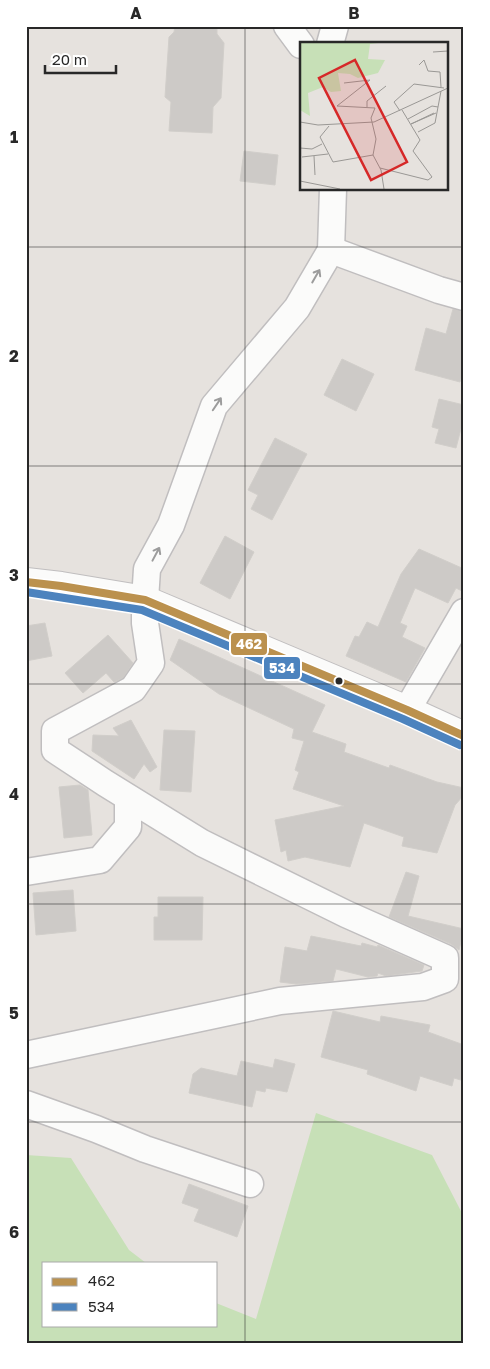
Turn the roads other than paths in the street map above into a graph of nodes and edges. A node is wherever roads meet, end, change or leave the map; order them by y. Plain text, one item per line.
1 (288, 26) edge
2 (335, 26) edge
3 (331, 42) edge
4 (300, 44) edge
5 (333, 190) edge
6 (331, 250) junction
7 (464, 297) edge
8 (26, 582) edge
9 (144, 600) junction
10 (464, 612) edge
11 (407, 710) junction
12 (464, 736) edge
13 (128, 798) junction
14 (26, 872) edge
15 (26, 1055) edge
16 (26, 1104) edge
17 (250, 1184) dead end

1 - 4 street
2 - 3 street
5 - 6 street
6 - 7 street
9 -> 6 street
8 - 9 street
9 - 11 street
9 - 13 street
10 - 11 street
11 - 12 street
13 - 14 street
13 - 15 street
16 - 17 street

